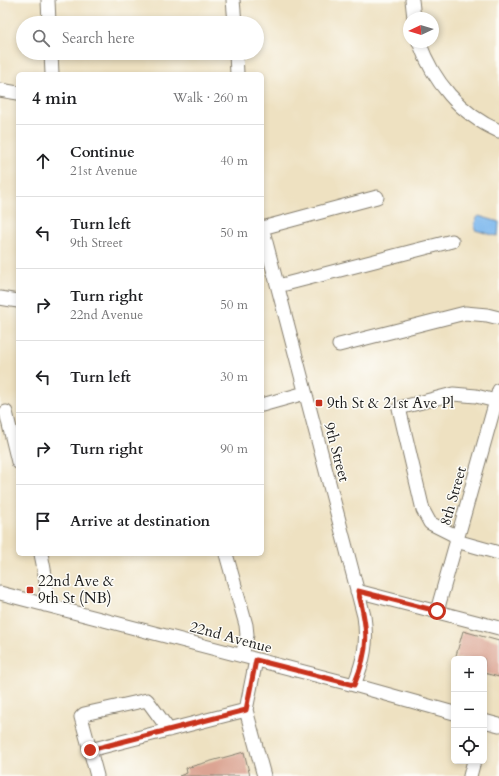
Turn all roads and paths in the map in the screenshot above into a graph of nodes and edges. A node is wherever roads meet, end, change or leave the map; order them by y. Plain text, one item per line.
1 (48, 0) edge
2 (233, 0) edge
3 (412, 0) edge
4 (413, 12) edge
5 (49, 16) edge
6 (234, 16) edge
7 (421, 48) edge
8 (51, 60) edge
9 (236, 60) edge
10 (52, 72) edge
11 (237, 72) edge
12 (0, 90) edge
13 (16, 93) edge
14 (499, 131) edge
15 (377, 197) dead end
16 (264, 226) edge
17 (264, 234) edge
18 (452, 241) dead end
19 (278, 286) junction
20 (0, 298) edge
21 (16, 301) edge
22 (499, 318) edge
23 (339, 345) dead end
24 (306, 393) junction
25 (498, 396) edge
26 (264, 404) edge
27 (6, 412) dead end
28 (16, 454) edge
29 (457, 539) junction
30 (499, 553) edge
31 (41, 556) edge
32 (227, 556) edge
33 (358, 591) junction
34 (0, 593) edge
35 (46, 605) junction
36 (437, 611) junction
37 (499, 628) edge
38 (242, 656) junction
39 (256, 660) junction
40 (354, 685) junction
41 (246, 710) junction
42 (451, 712) edge
43 (487, 722) edge
44 (499, 725) edge
45 (169, 730) junction
46 (90, 750) junction
47 (473, 764) edge
48 (97, 776) edge
49 (264, 776) edge
50 (470, 776) edge

1 - 5 street
2 - 6 street
3 - 4 street
7 - 14 street
8 - 10 street
9 - 11 street
12 - 13 street
15 - 16 street
17 - 19 street, 9th Street
18 - 19 street
19 - 24 street, 9th Street
20 - 21 street
22 - 23 street
24 - 26 street
24 - 33 street, 9th Street
25 - 29 street, 8th Street
25 - 29 street
27 - 28 street
29 - 30 street
29 - 36 street, 8th Street
31 - 35 street
32 - 38 street
33 - 36 street
33 - 40 street, 9th Street
34 - 35 street, 22nd Avenue
35 - 38 street, 22nd Avenue
36 - 37 street
38 - 39 street, 22nd Avenue
39 - 40 street, 22nd Avenue
39 - 41 street
40 - 42 street, 22nd Avenue
41 - 45 street
41 - 49 street
43 - 44 street
45 - 46 street
45 - 46 street
46 - 48 street
47 - 50 street

